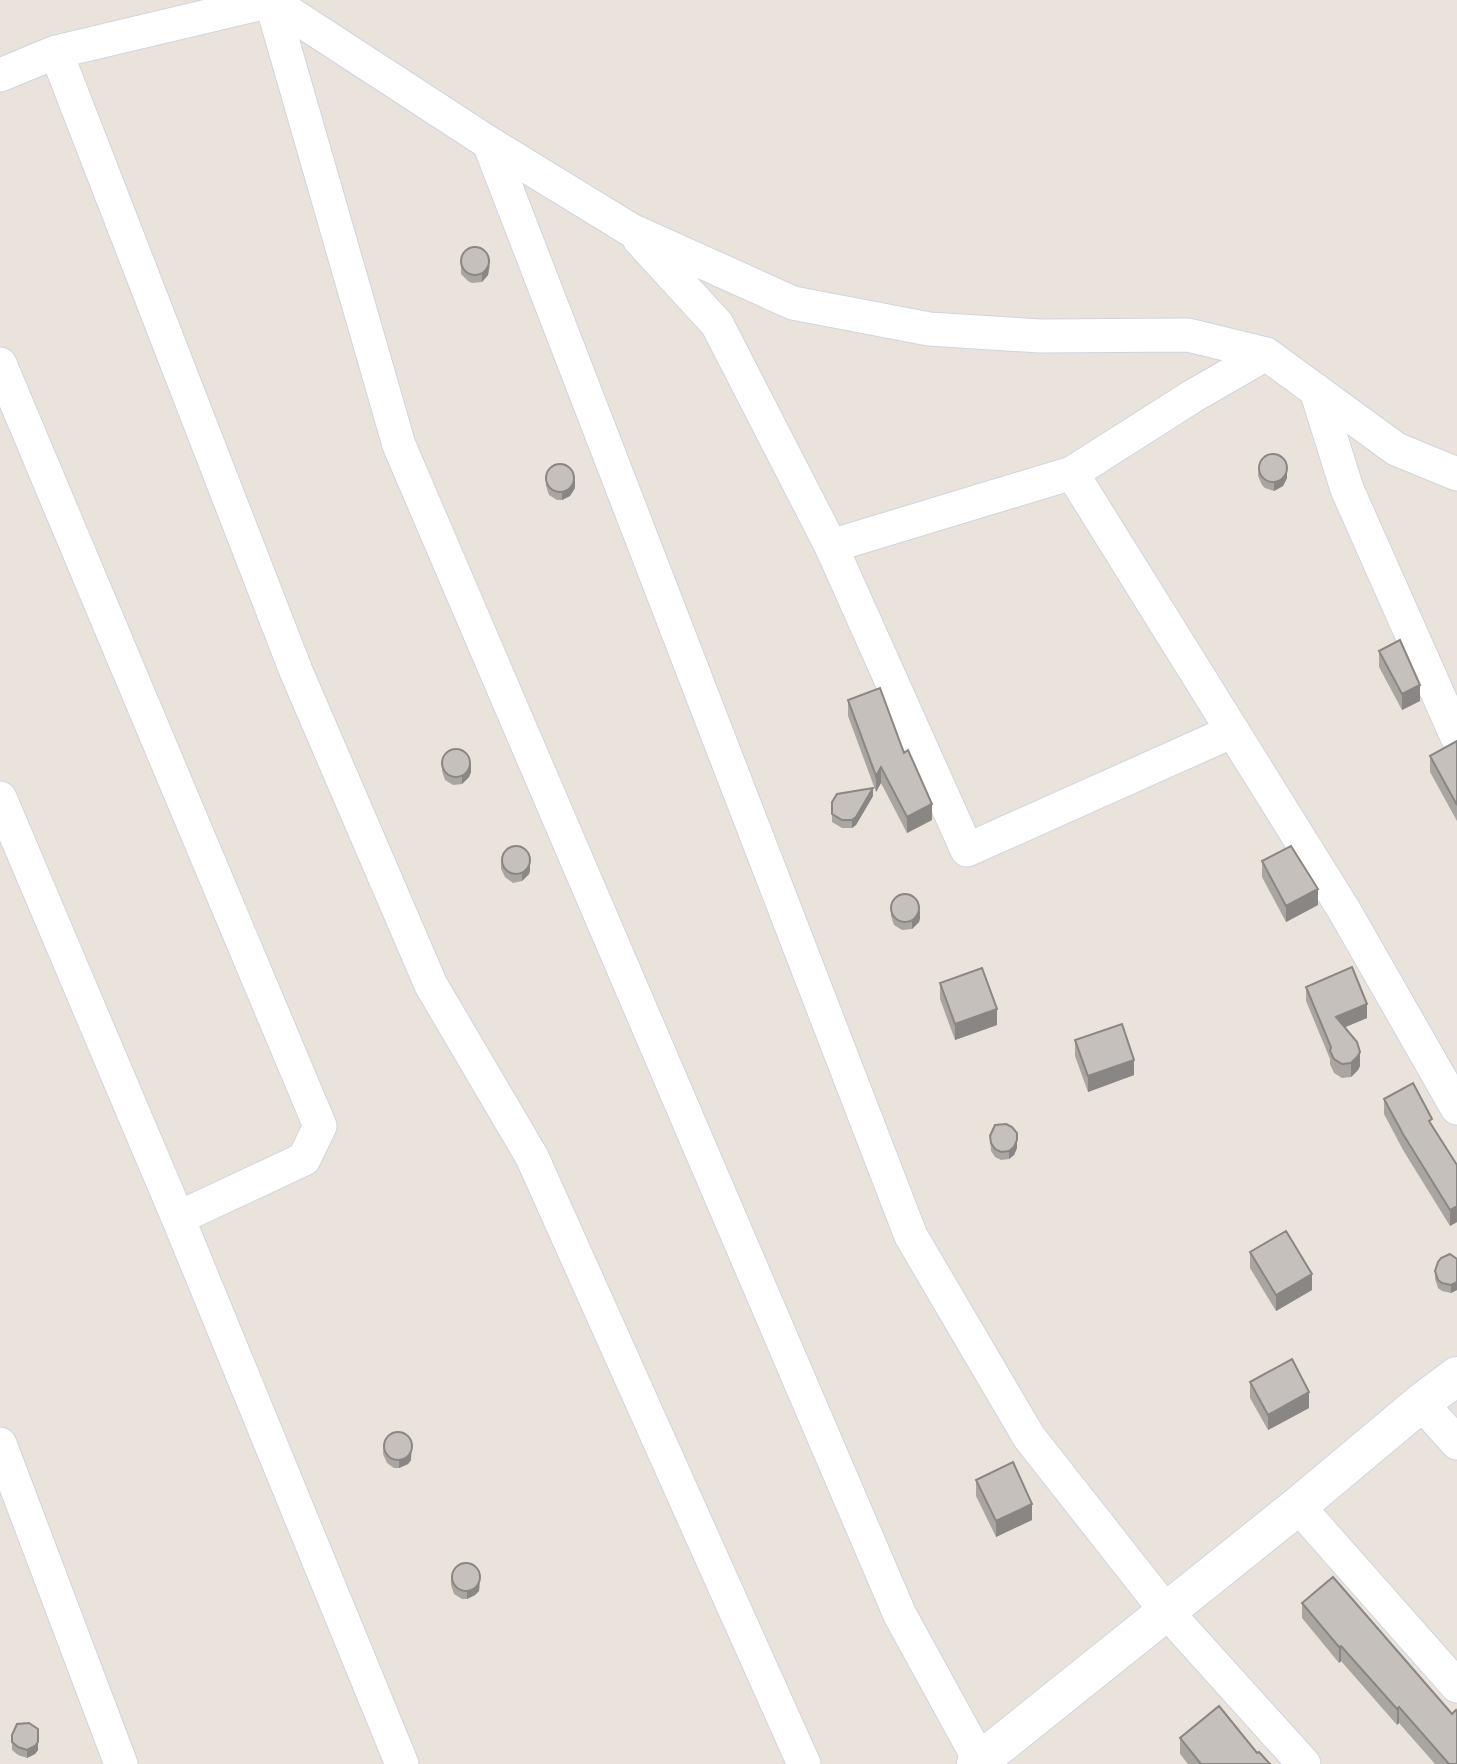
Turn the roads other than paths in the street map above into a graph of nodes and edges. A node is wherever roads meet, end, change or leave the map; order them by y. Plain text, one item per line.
1 (271, 1) edge
2 (55, 52) junction
3 (0, 75) edge
4 (489, 143) junction
5 (631, 230) junction
6 (1266, 354) junction
7 (0, 364) edge
8 (1316, 390) junction
9 (1072, 473) junction
10 (1457, 474) edge
11 (831, 546) junction
12 (1233, 731) junction
13 (1457, 737) edge
14 (0, 798) edge
15 (1457, 1108) edge
16 (177, 1218) junction
17 (1457, 1376) edge
18 (1421, 1403) junction
19 (1457, 1443) edge
20 (0, 1444) edge
21 (1298, 1506) junction
22 (1166, 1611) junction
23 (1457, 1686) edge
24 (978, 1763) edge
25 (121, 1764) edge
26 (402, 1764) edge
27 (804, 1764) edge
28 (1304, 1764) edge

1 - 2 street
1 - 4 street
1 - 24 street
2 - 3 street
2 - 27 street
4 - 5 street
4 - 22 street
5 - 6 street
5 - 11 street
6 - 8 street
6 - 9 street
7 - 16 street
8 - 10 street
8 - 13 street
9 - 11 street
9 - 12 street
11 - 12 street
12 - 15 street
14 - 16 street
16 - 26 street
17 - 18 street
18 - 19 street
18 - 21 street
20 - 25 street
21 - 22 street
21 - 23 street
22 - 24 street
22 - 28 street

